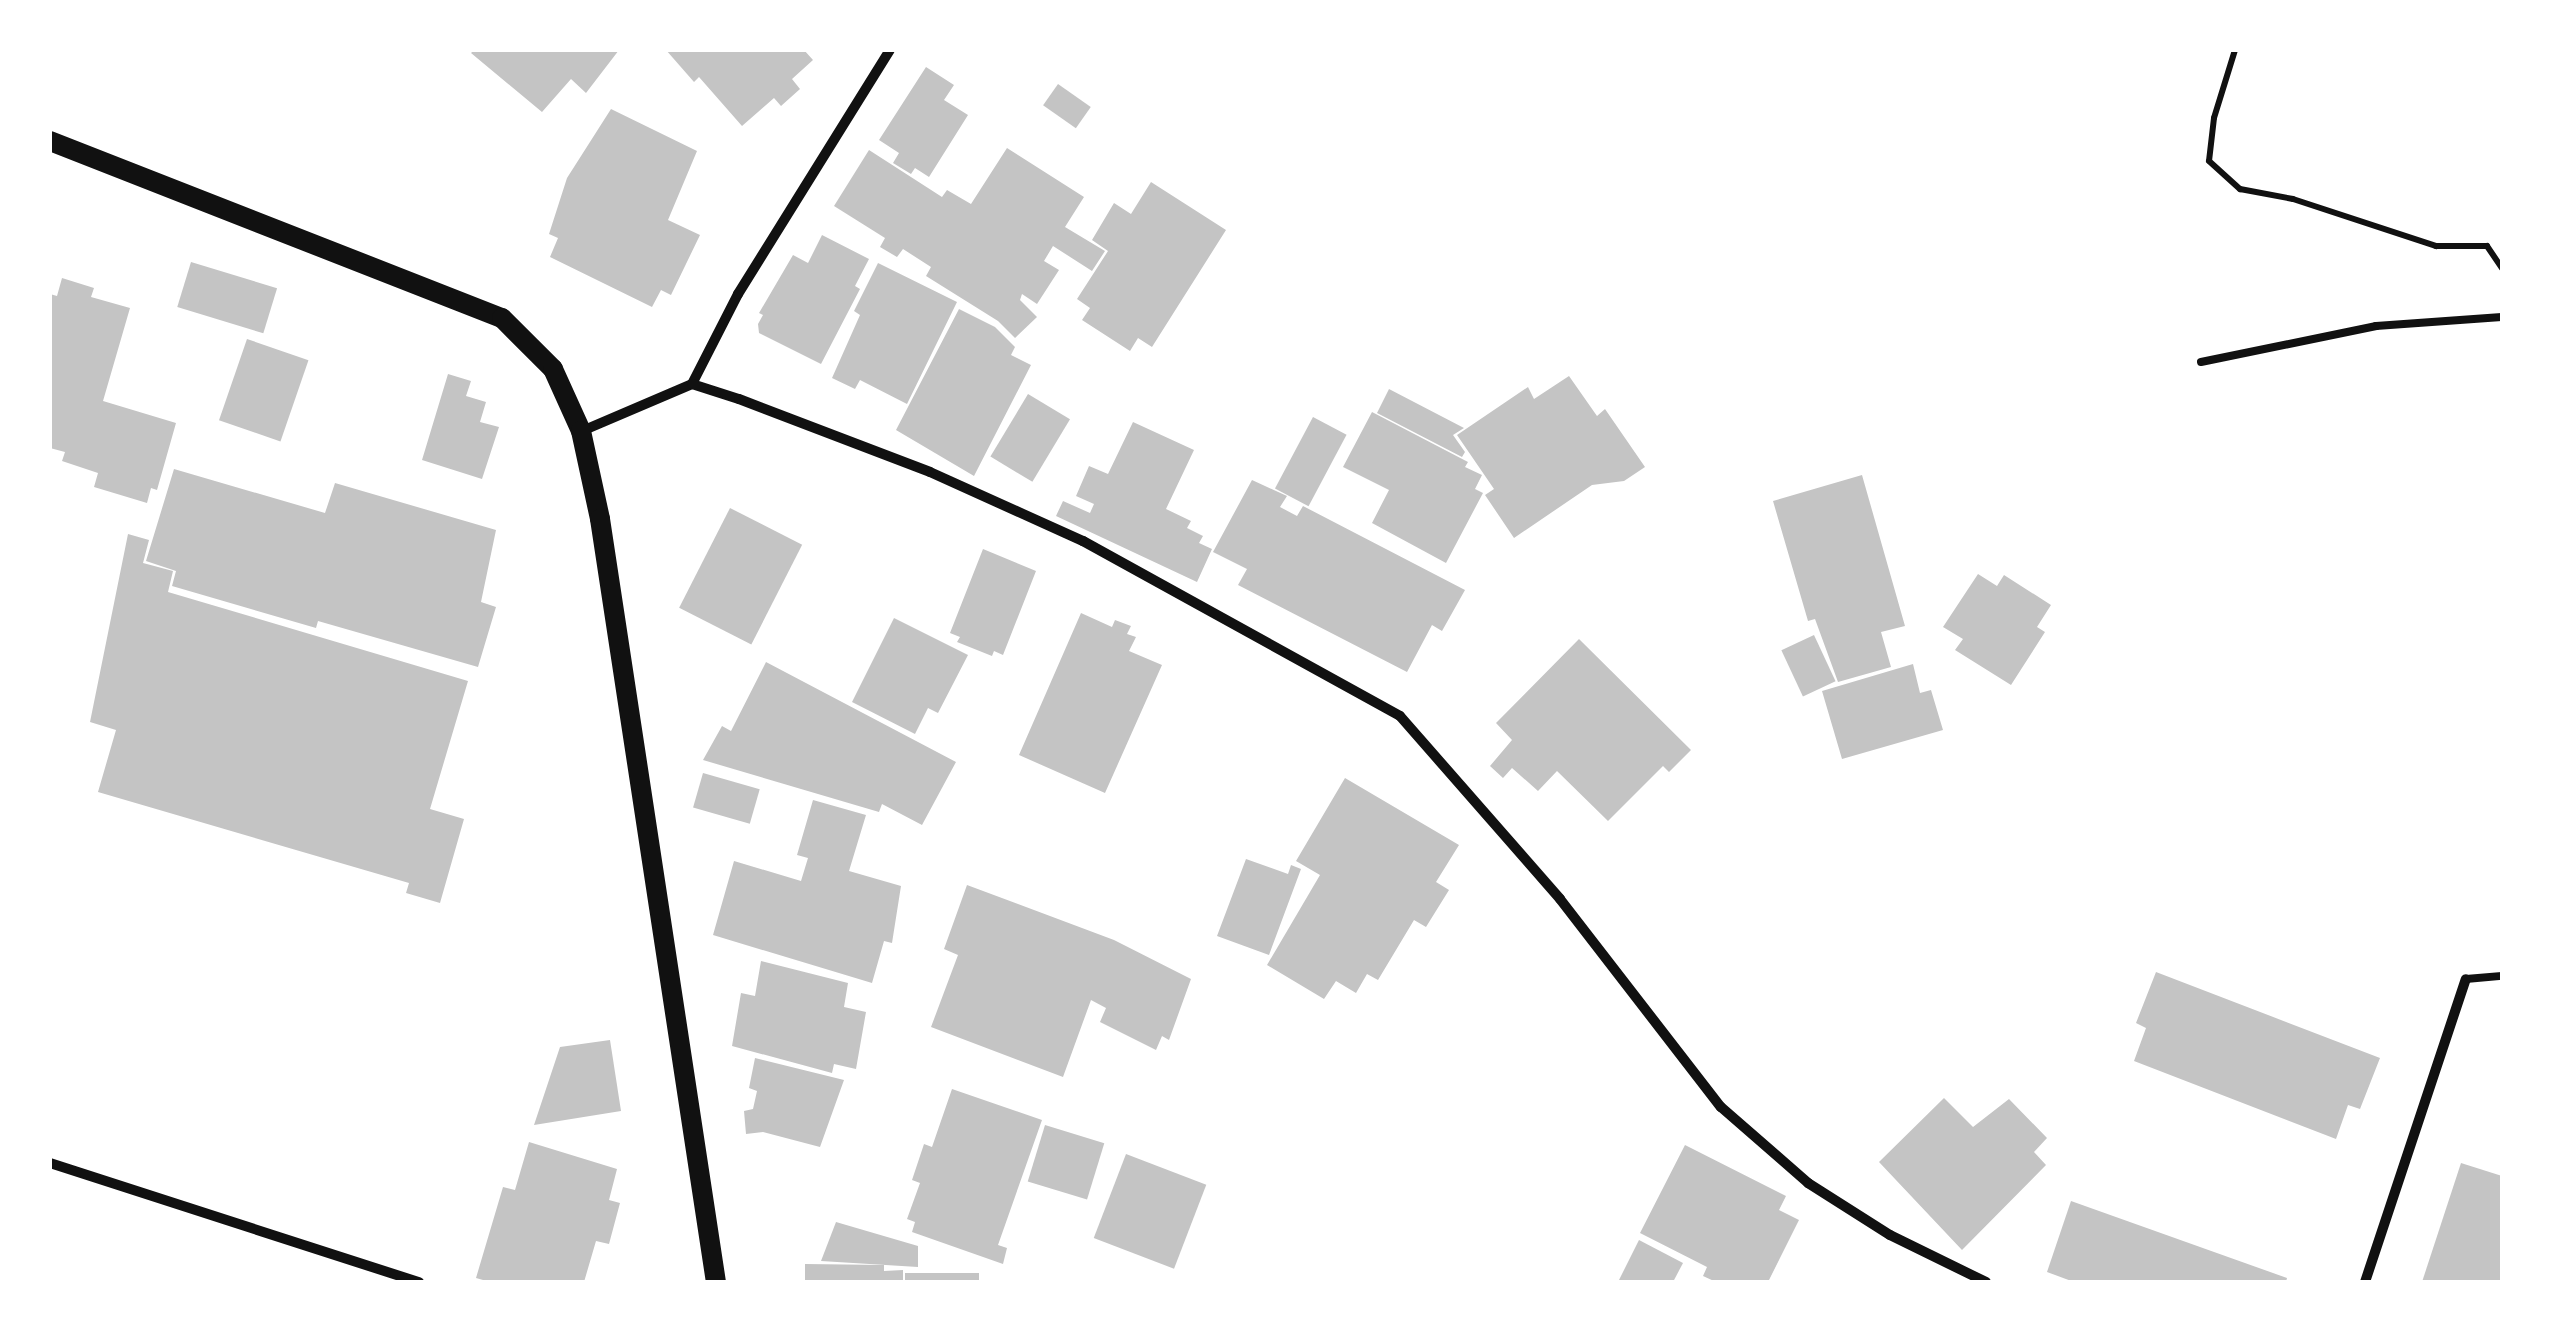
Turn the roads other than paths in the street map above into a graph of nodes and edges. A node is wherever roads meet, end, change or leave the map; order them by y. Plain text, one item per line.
1 (890, 50) edge
2 (50, 141) edge
3 (2502, 316) edge
4 (2202, 362) dead end
5 (692, 384) junction
6 (581, 432) junction
7 (2502, 976) edge
8 (2466, 979) joint
9 (50, 1163) edge
10 (420, 1282) edge
11 (716, 1282) edge
12 (1986, 1282) edge
13 (2366, 1282) edge

1 - 5 street
2 - 6 main road
3 - 4 lane
5 - 6 street
5 - 12 street
6 - 11 main road
7 - 8 lane
8 - 13 street
9 - 10 street

